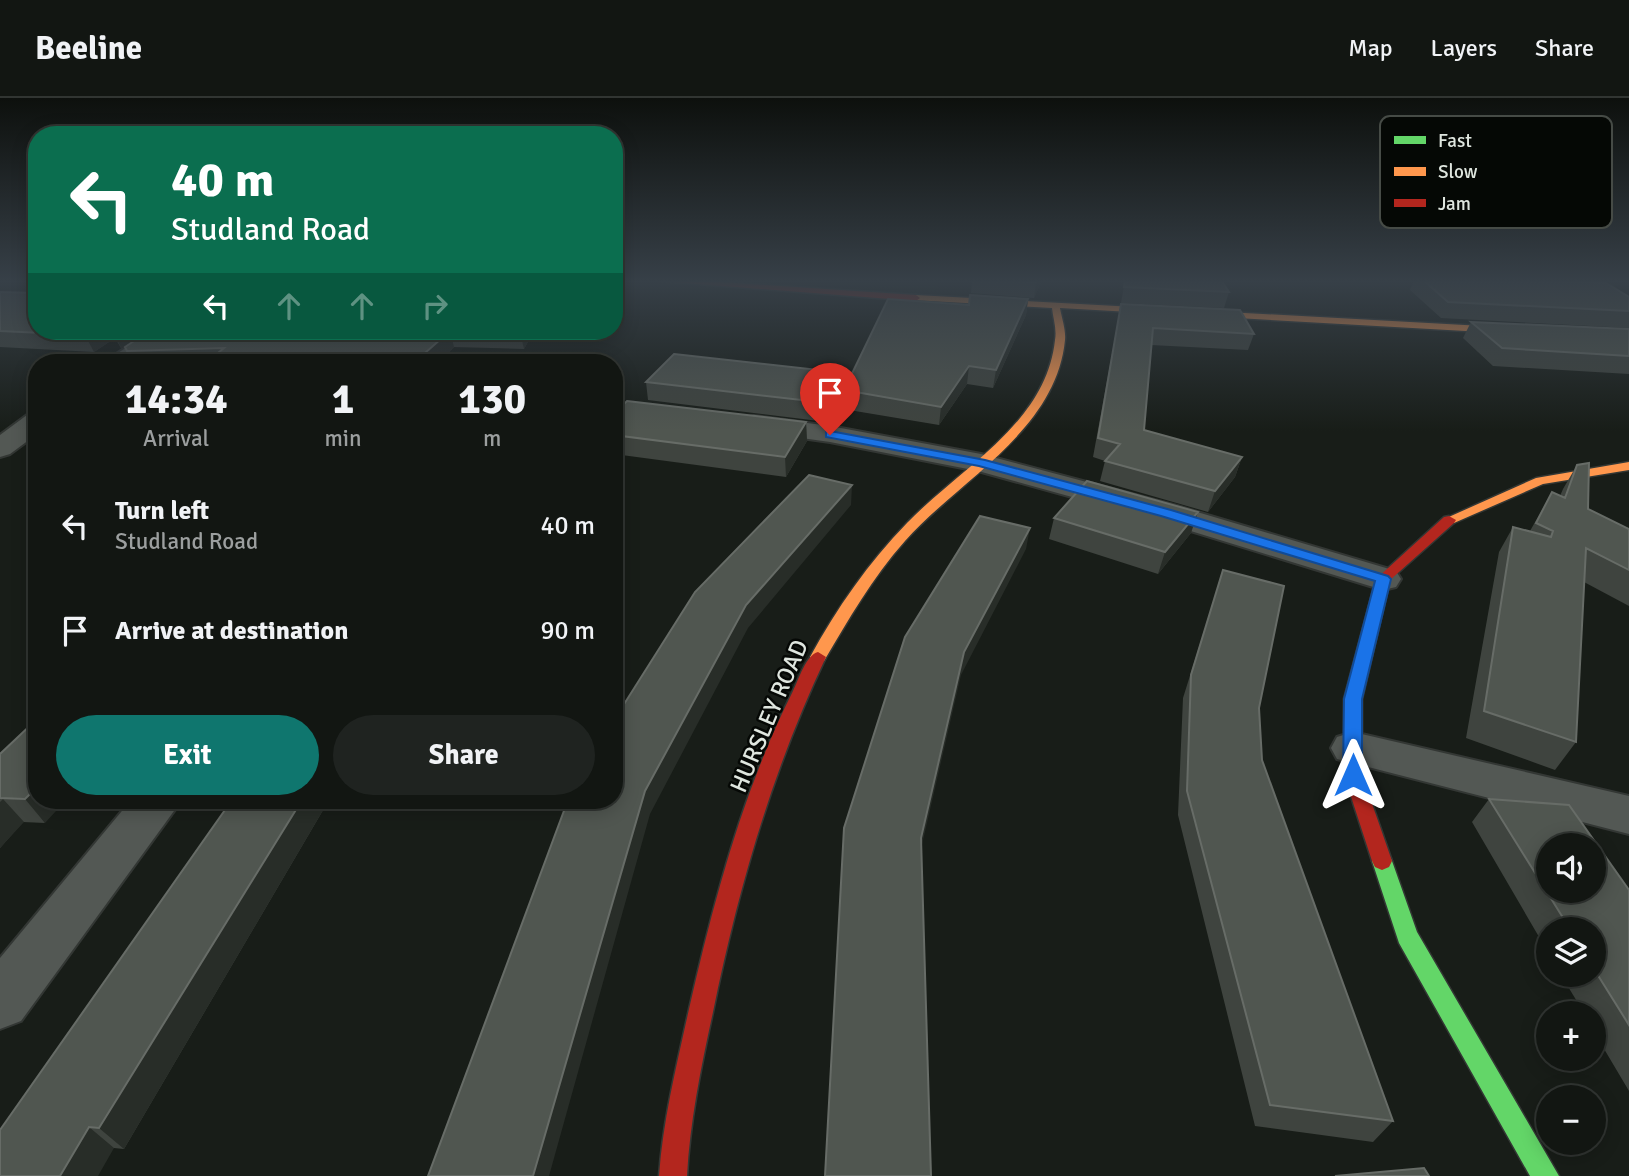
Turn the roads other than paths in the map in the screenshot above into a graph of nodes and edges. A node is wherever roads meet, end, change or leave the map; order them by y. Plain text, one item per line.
1 (1059, 330) edge
2 (1496, 330) edge
3 (1531, 332) edge
4 (152, 340) edge
5 (132, 354) edge
6 (726, 419) edge
7 (28, 428) edge
8 (0, 448) edge
9 (981, 463) junction
10 (1629, 466) edge
11 (1383, 579) junction
12 (1353, 748) junction
13 (151, 809) edge
14 (1629, 815) edge
15 (0, 1002) edge
16 (673, 1176) edge
17 (1545, 1176) edge

1 - 9 street, HURSLEY ROAD
2 - 3 street
4 - 5 street
6 - 9 street
7 - 8 street
9 - 11 street
9 - 16 street, HURSLEY ROAD
10 - 11 street
11 - 12 street
12 - 14 street
12 - 17 street
13 - 15 street

